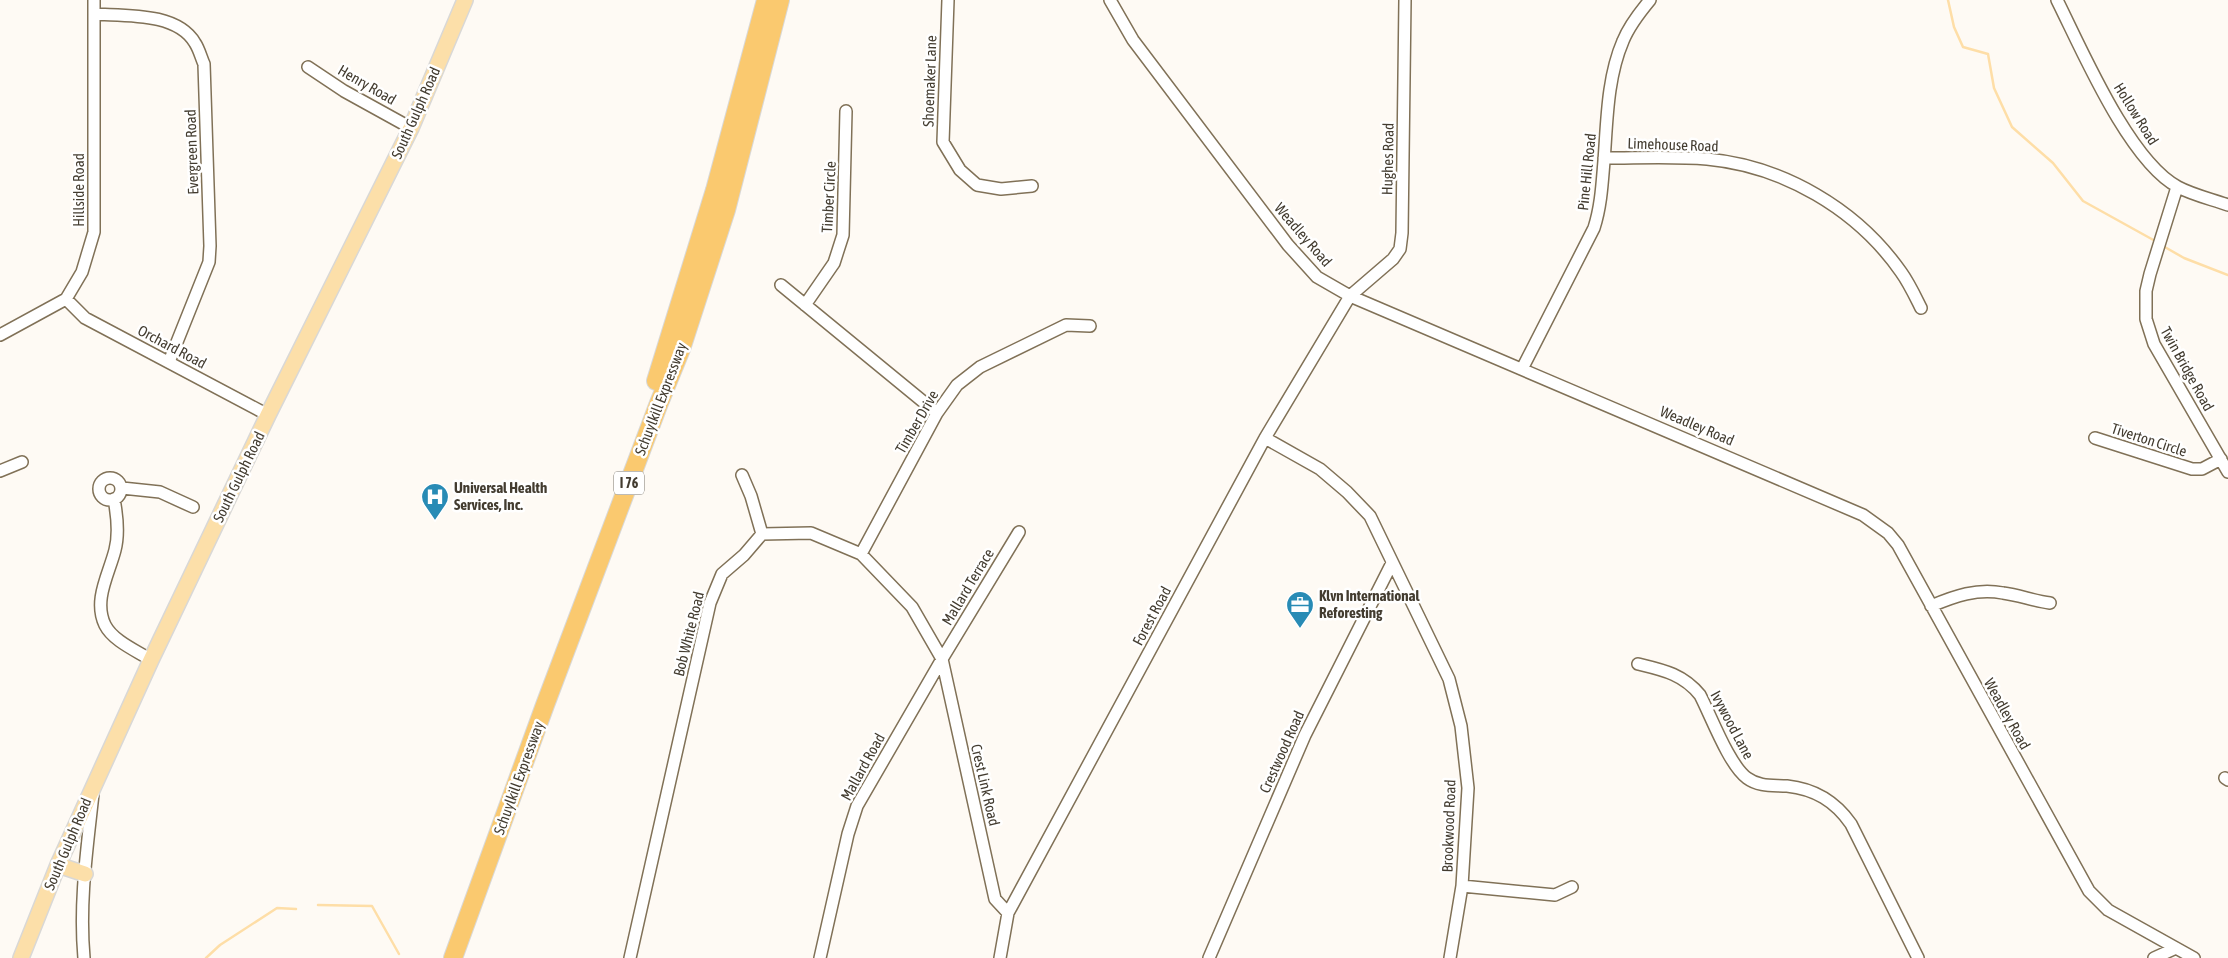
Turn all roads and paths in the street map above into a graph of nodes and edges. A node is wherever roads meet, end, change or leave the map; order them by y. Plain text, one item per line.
1 (94, 0) edge
2 (465, 0) edge
3 (766, 0) edge
4 (780, 0) edge
5 (948, 0) edge
6 (1110, 0) edge
7 (1405, 0) edge
8 (1650, 0) edge
9 (2057, 0) edge
10 (94, 14) junction
11 (308, 67) dead end
12 (846, 111) dead end
13 (411, 128) junction
14 (1604, 158) junction
15 (1032, 186) dead end
16 (2177, 187) junction
17 (2228, 205) edge
18 (781, 286) dead end
19 (1350, 296) junction
20 (66, 300) junction
21 (805, 305) junction
22 (1921, 308) dead end
23 (1090, 326) dead end
24 (0, 335) edge
25 (169, 362) junction
26 (1522, 369) junction
27 (936, 413) junction
28 (268, 415) junction
29 (1265, 438) junction
30 (2095, 438) dead end
31 (2221, 460) junction
32 (22, 462) dead end
33 (0, 471) edge
34 (2228, 472) edge
35 (742, 475) dead end
36 (122, 488) junction
37 (114, 500) junction
38 (193, 507) dead end
39 (1019, 532) dead end
40 (762, 534) junction
41 (861, 554) junction
42 (1392, 563) junction
43 (2050, 603) dead end
44 (1931, 606) junction
45 (942, 659) junction
46 (151, 660) junction
47 (1638, 664) dead end
48 (94, 783) junction
49 (58, 865) junction
50 (85, 874) junction
51 (1462, 886) junction
52 (1572, 887) dead end
53 (1008, 913) junction
54 (2176, 948) junction
55 (21, 958) edge
56 (84, 958) edge
57 (441, 958) edge
58 (453, 958) edge
59 (630, 958) edge
60 (820, 958) edge
61 (1000, 958) edge
62 (1209, 958) edge
63 (1450, 958) edge
64 (1918, 958) edge
65 (2154, 958) edge
66 (2194, 958) edge

1 - 10 street, Hillside Road
2 - 13 main road, South Gulph Road
3 - 57 highway, Schuylkill Expressway / I 76
4 - 58 highway, Schuylkill Expressway / I 76
5 - 15 street, Shoemaker Lane
6 - 19 street, Weadley Road
7 - 19 street, Hughes Road
8 - 14 street, Pine Hill Road
9 - 16 street, Hollow Road
10 - 20 street, Hillside Road
10 - 25 street, Evergreen Road
11 - 13 street, Henry Road
12 - 21 street, Timber Circle
13 - 28 main road, South Gulph Road
14 - 22 street, Limehouse Road
14 - 26 street, Pine Hill Road
16 - 17 street, Hollow Road
16 - 31 street, Twin Bridge Road
18 - 21 street
19 - 26 street, Weadley Road
19 - 29 street, Forest Road
20 - 24 street
20 - 25 street, Orchard Road
21 - 27 street
23 - 27 street, Timber Drive
25 - 28 street, Orchard Road
26 - 44 street, Weadley Road
27 - 41 street, Timber Drive
28 - 46 main road, South Gulph Road
29 - 42 street, Brookwood Road
29 - 53 street, Forest Road
30 - 31 street, Tiverton Circle
31 - 34 street, Twin Bridge Road
32 - 33 street
35 - 40 street
36 - 37 street
36 - 37 street
36 - 38 street
37 - 46 street
39 - 45 street, Mallard Terrace
40 - 41 street
40 - 59 street, Bob White Road
41 - 45 street
42 - 51 street, Brookwood Road
42 - 62 street, Crestwood Road
43 - 44 street
44 - 54 street, Weadley Road
45 - 53 street, Crest Link Road
45 - 60 street, Mallard Road
46 - 48 main road, South Gulph Road
47 - 64 street, Ivywood Lane
48 - 49 main road, South Gulph Road
48 - 50 street
49 - 50 main road
49 - 55 main road, South Gulph Road
50 - 56 street
51 - 52 street
51 - 63 street, Brookwood Road
53 - 61 street, Forest Road
54 - 65 street
54 - 66 street, Weadley Road

